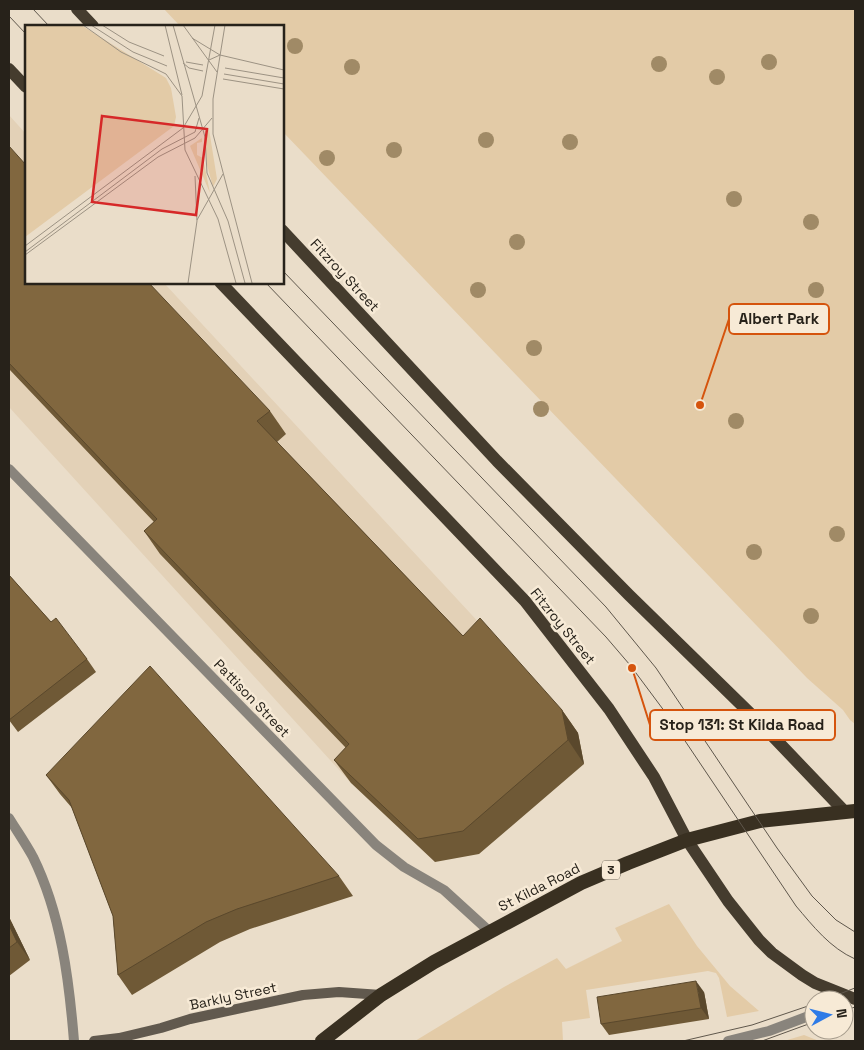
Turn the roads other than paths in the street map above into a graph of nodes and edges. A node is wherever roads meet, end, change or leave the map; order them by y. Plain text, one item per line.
1 (77, 9) edge
2 (92, 25) edge
3 (9, 68) edge
4 (25, 86) edge
5 (284, 232) edge
6 (222, 284) edge
7 (9, 469) edge
8 (852, 815) edge
9 (9, 818) edge
10 (687, 840) junction
11 (489, 931) junction
12 (830, 990) edge
13 (381, 995) junction
14 (804, 1018) edge
15 (74, 1041) edge
16 (94, 1041) edge
17 (322, 1041) edge
18 (728, 1041) edge

1 - 2 main road
3 - 4 main road
5 - 8 main road, Fitzroy Street
6 - 10 main road, Fitzroy Street
7 - 11 street, Pattison Street
8 - 10 highway, St Kilda Road / 3
9 - 15 street
10 - 11 highway, St Kilda Road / 3
10 - 12 main road, Fitzroy Street
11 - 13 highway, St Kilda Road / 3
13 - 16 main road, Barkly Street
13 - 17 highway, St Kilda Road / 3
14 - 18 street

